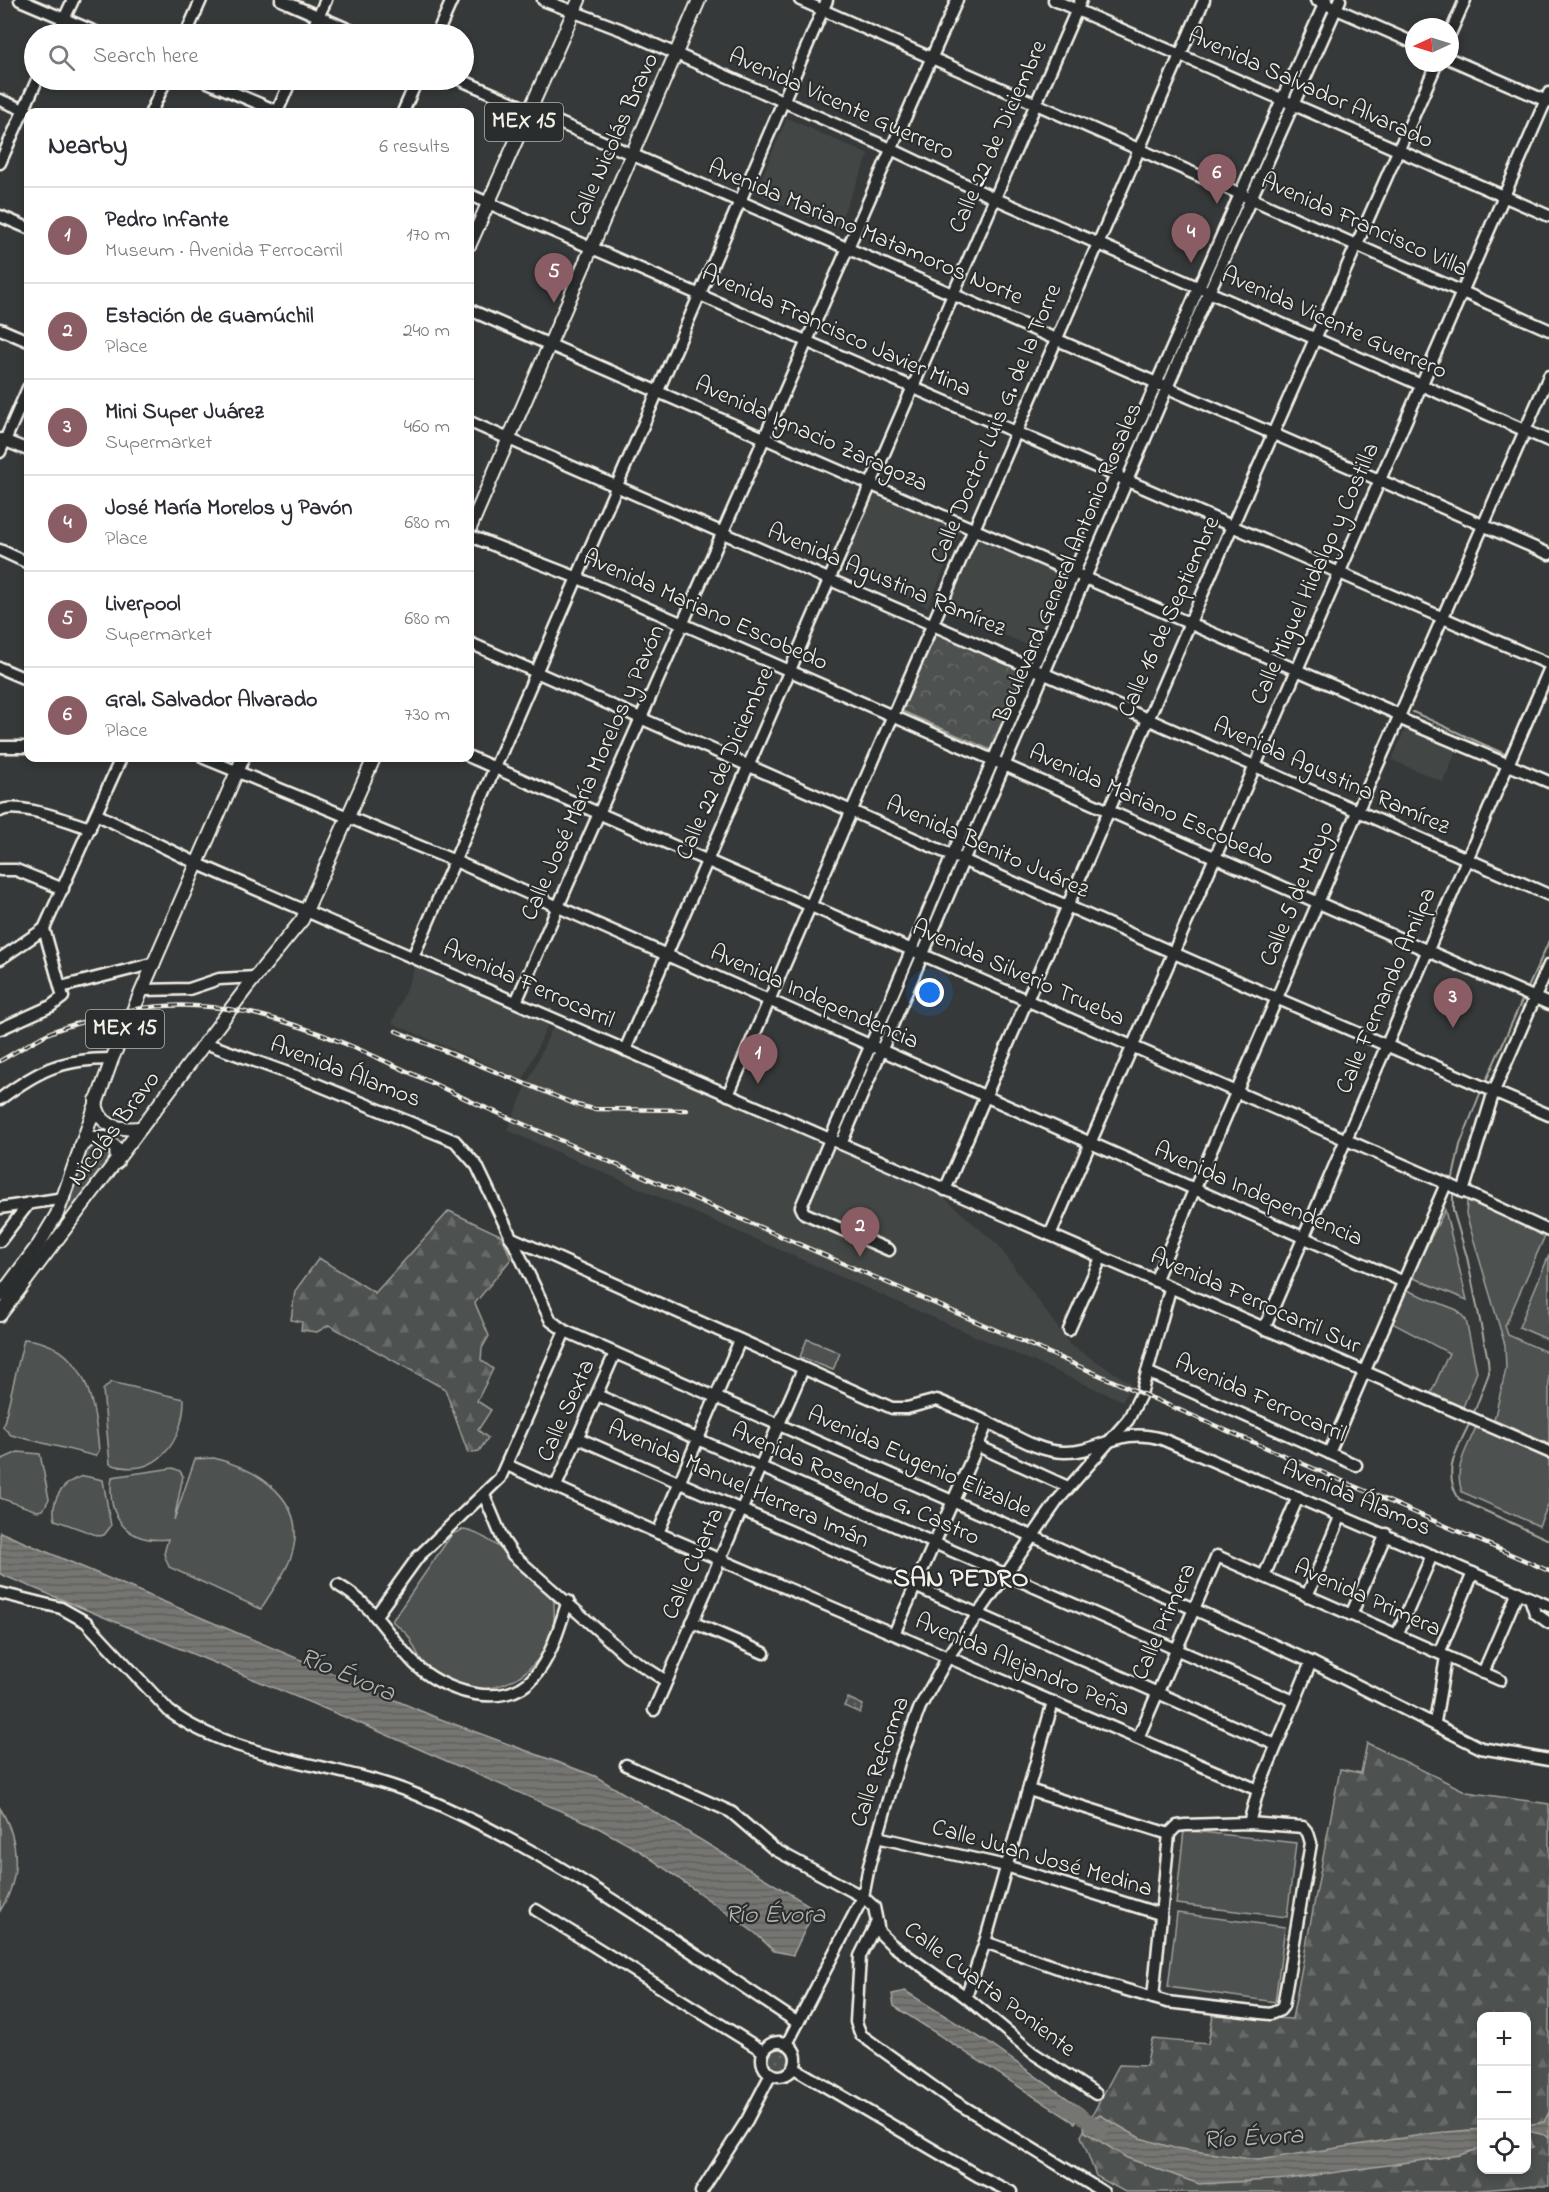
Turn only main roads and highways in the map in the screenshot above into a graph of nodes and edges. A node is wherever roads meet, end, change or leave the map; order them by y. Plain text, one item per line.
1 (579, 0) edge
2 (699, 0) edge
3 (474, 234) edge
4 (474, 519) edge
5 (241, 762) edge
6 (372, 762) edge
7 (96, 1099) junction
8 (141, 1128) junction
9 (79, 1149) junction
10 (117, 1162) junction
11 (0, 1296) edge
12 (0, 1315) edge

1 - 3 main road, MEX 15
2 - 4 main road, Calle Nicolás Bravo
5 - 7 main road, MEX 15
6 - 8 main road, Nicolás Bravo / MEX 15
7 - 8 main road
7 - 9 main road, MEX 15
8 - 10 main road, Nicolás Bravo / MEX 15
9 - 10 main road
9 - 11 main road, MEX 15
10 - 12 main road, Nicolás Bravo / MEX 15

